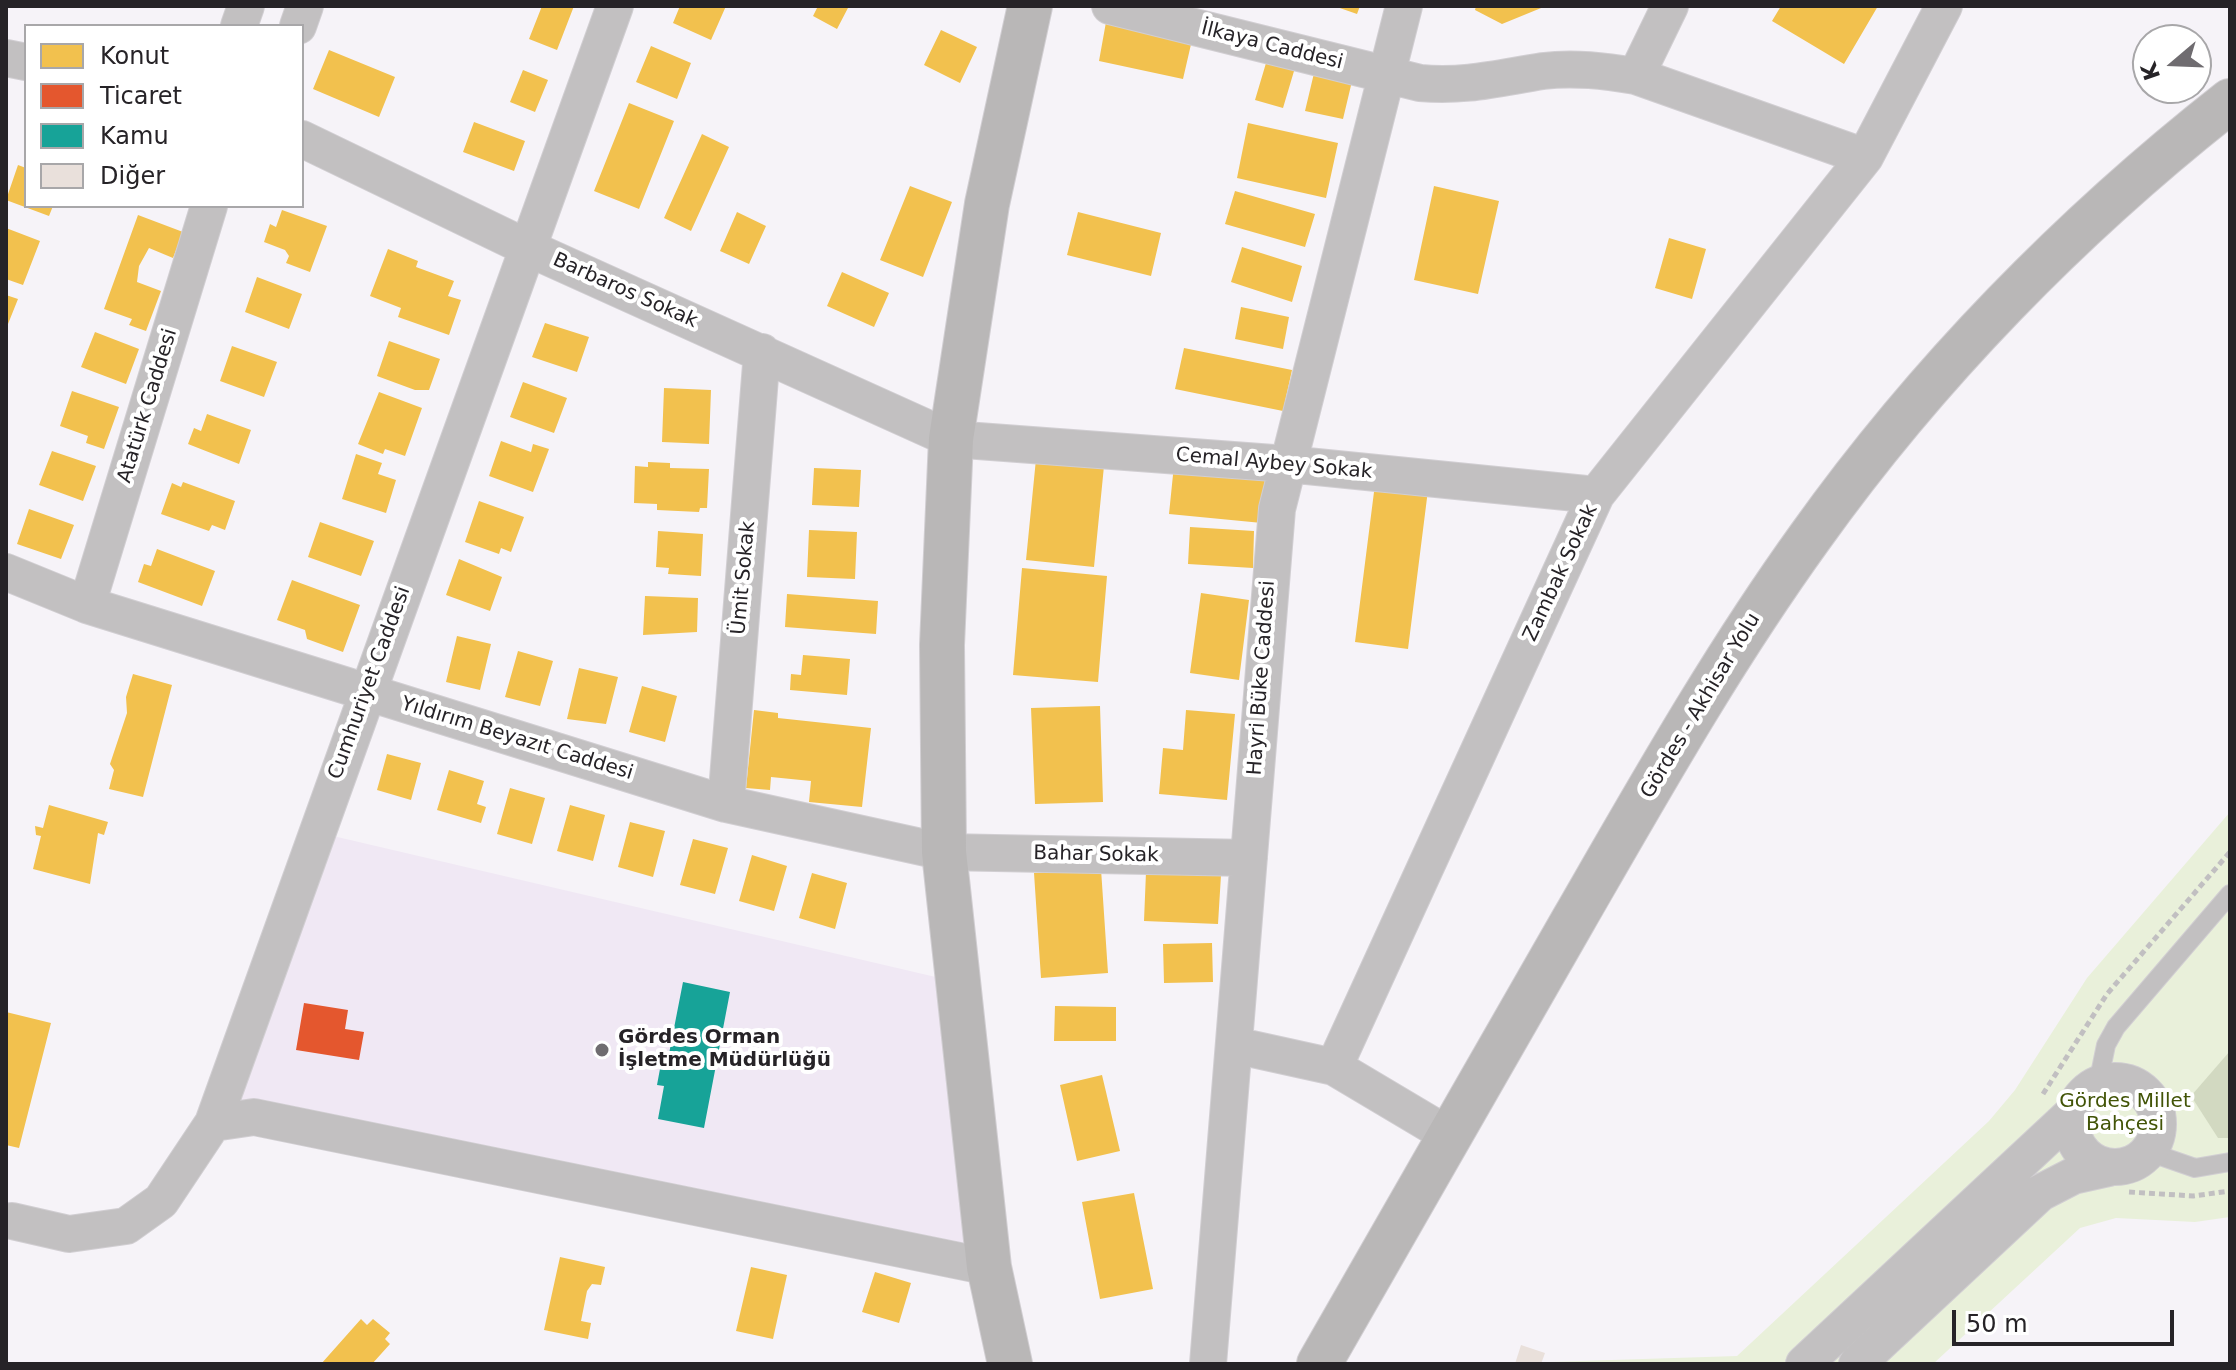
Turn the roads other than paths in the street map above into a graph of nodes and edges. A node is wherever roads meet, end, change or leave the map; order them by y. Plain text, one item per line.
1 (615, 6) edge
2 (1030, 6) edge
3 (1110, 6) edge
4 (1404, 6) edge
5 (1670, 6) edge
6 (1944, 6) edge
7 (1386, 75) junction
8 (1636, 76) junction
9 (2230, 101) edge
10 (304, 140) edge
11 (1865, 157) junction
12 (208, 208) edge
13 (528, 248) junction
14 (762, 352) junction
15 (951, 439) junction
16 (1287, 464) junction
17 (1596, 495) junction
18 (6, 572) edge
19 (87, 605) junction
20 (366, 692) junction
21 (726, 804) junction
22 (944, 852) junction
23 (1249, 858) junction
24 (2230, 894) edge
25 (1234, 1045) junction
26 (1334, 1067) junction
27 (2098, 1084) junction
28 (2071, 1115) junction
29 (213, 1123) junction
30 (1450, 1136) junction
31 (2149, 1152) junction
32 (2230, 1162) edge
33 (2116, 1180) junction
34 (12, 1221) dead end
35 (989, 1267) junction
36 (1010, 1364) edge
37 (1208, 1364) edge
38 (1319, 1364) edge
39 (1804, 1364) edge
40 (1857, 1364) edge

1 - 13 street, Cumhuriyet Caddesi
2 - 15 main road
3 - 7 street, İlkaya Caddesi
4 - 7 street, Hayri Büke Caddesi
5 - 8 street
6 - 11 street, Zambak Sokak
7 - 8 street, İlkaya Caddesi
7 - 16 street, Hayri Büke Caddesi
8 - 11 street, İlkaya Caddesi
9 - 30 main road, Gördes - Akhisar Yolu
10 - 13 street, Barbaros Sokak
11 - 17 street, Zambak Sokak
12 - 19 street, Atatürk Caddesi
13 - 14 street, Barbaros Sokak
13 - 20 street, Cumhuriyet Caddesi
14 - 15 street, Barbaros Sokak
14 - 21 street, Ümit Sokak
15 - 16 street, Cemal Aybey Sokak
15 - 22 main road
16 - 17 street, Cemal Aybey Sokak
16 - 23 street, Hayri Büke Caddesi
17 - 26 street, Zambak Sokak
18 - 19 street, Yıldırım Beyazıt Caddesi
19 - 20 street, Yıldırım Beyazıt Caddesi
20 - 21 street, Yıldırım Beyazıt Caddesi
20 - 29 street, Cumhuriyet Caddesi
21 - 22 street, Yıldırım Beyazıt Caddesi
22 - 23 street, Bahar Sokak
22 - 35 main road
23 - 25 street, Hayri Büke Caddesi
24 - 27 lane
25 - 26 street
25 - 37 street, Hayri Büke Caddesi
26 - 30 street
27 - 28 street
27 - 31 street
28 - 33 street
28 - 39 street
29 - 34 street, Cumhuriyet Caddesi
29 - 35 street
30 - 38 main road, Gördes - Akhisar Yolu
31 - 32 lane
31 - 33 street
33 - 40 street
35 - 36 main road

